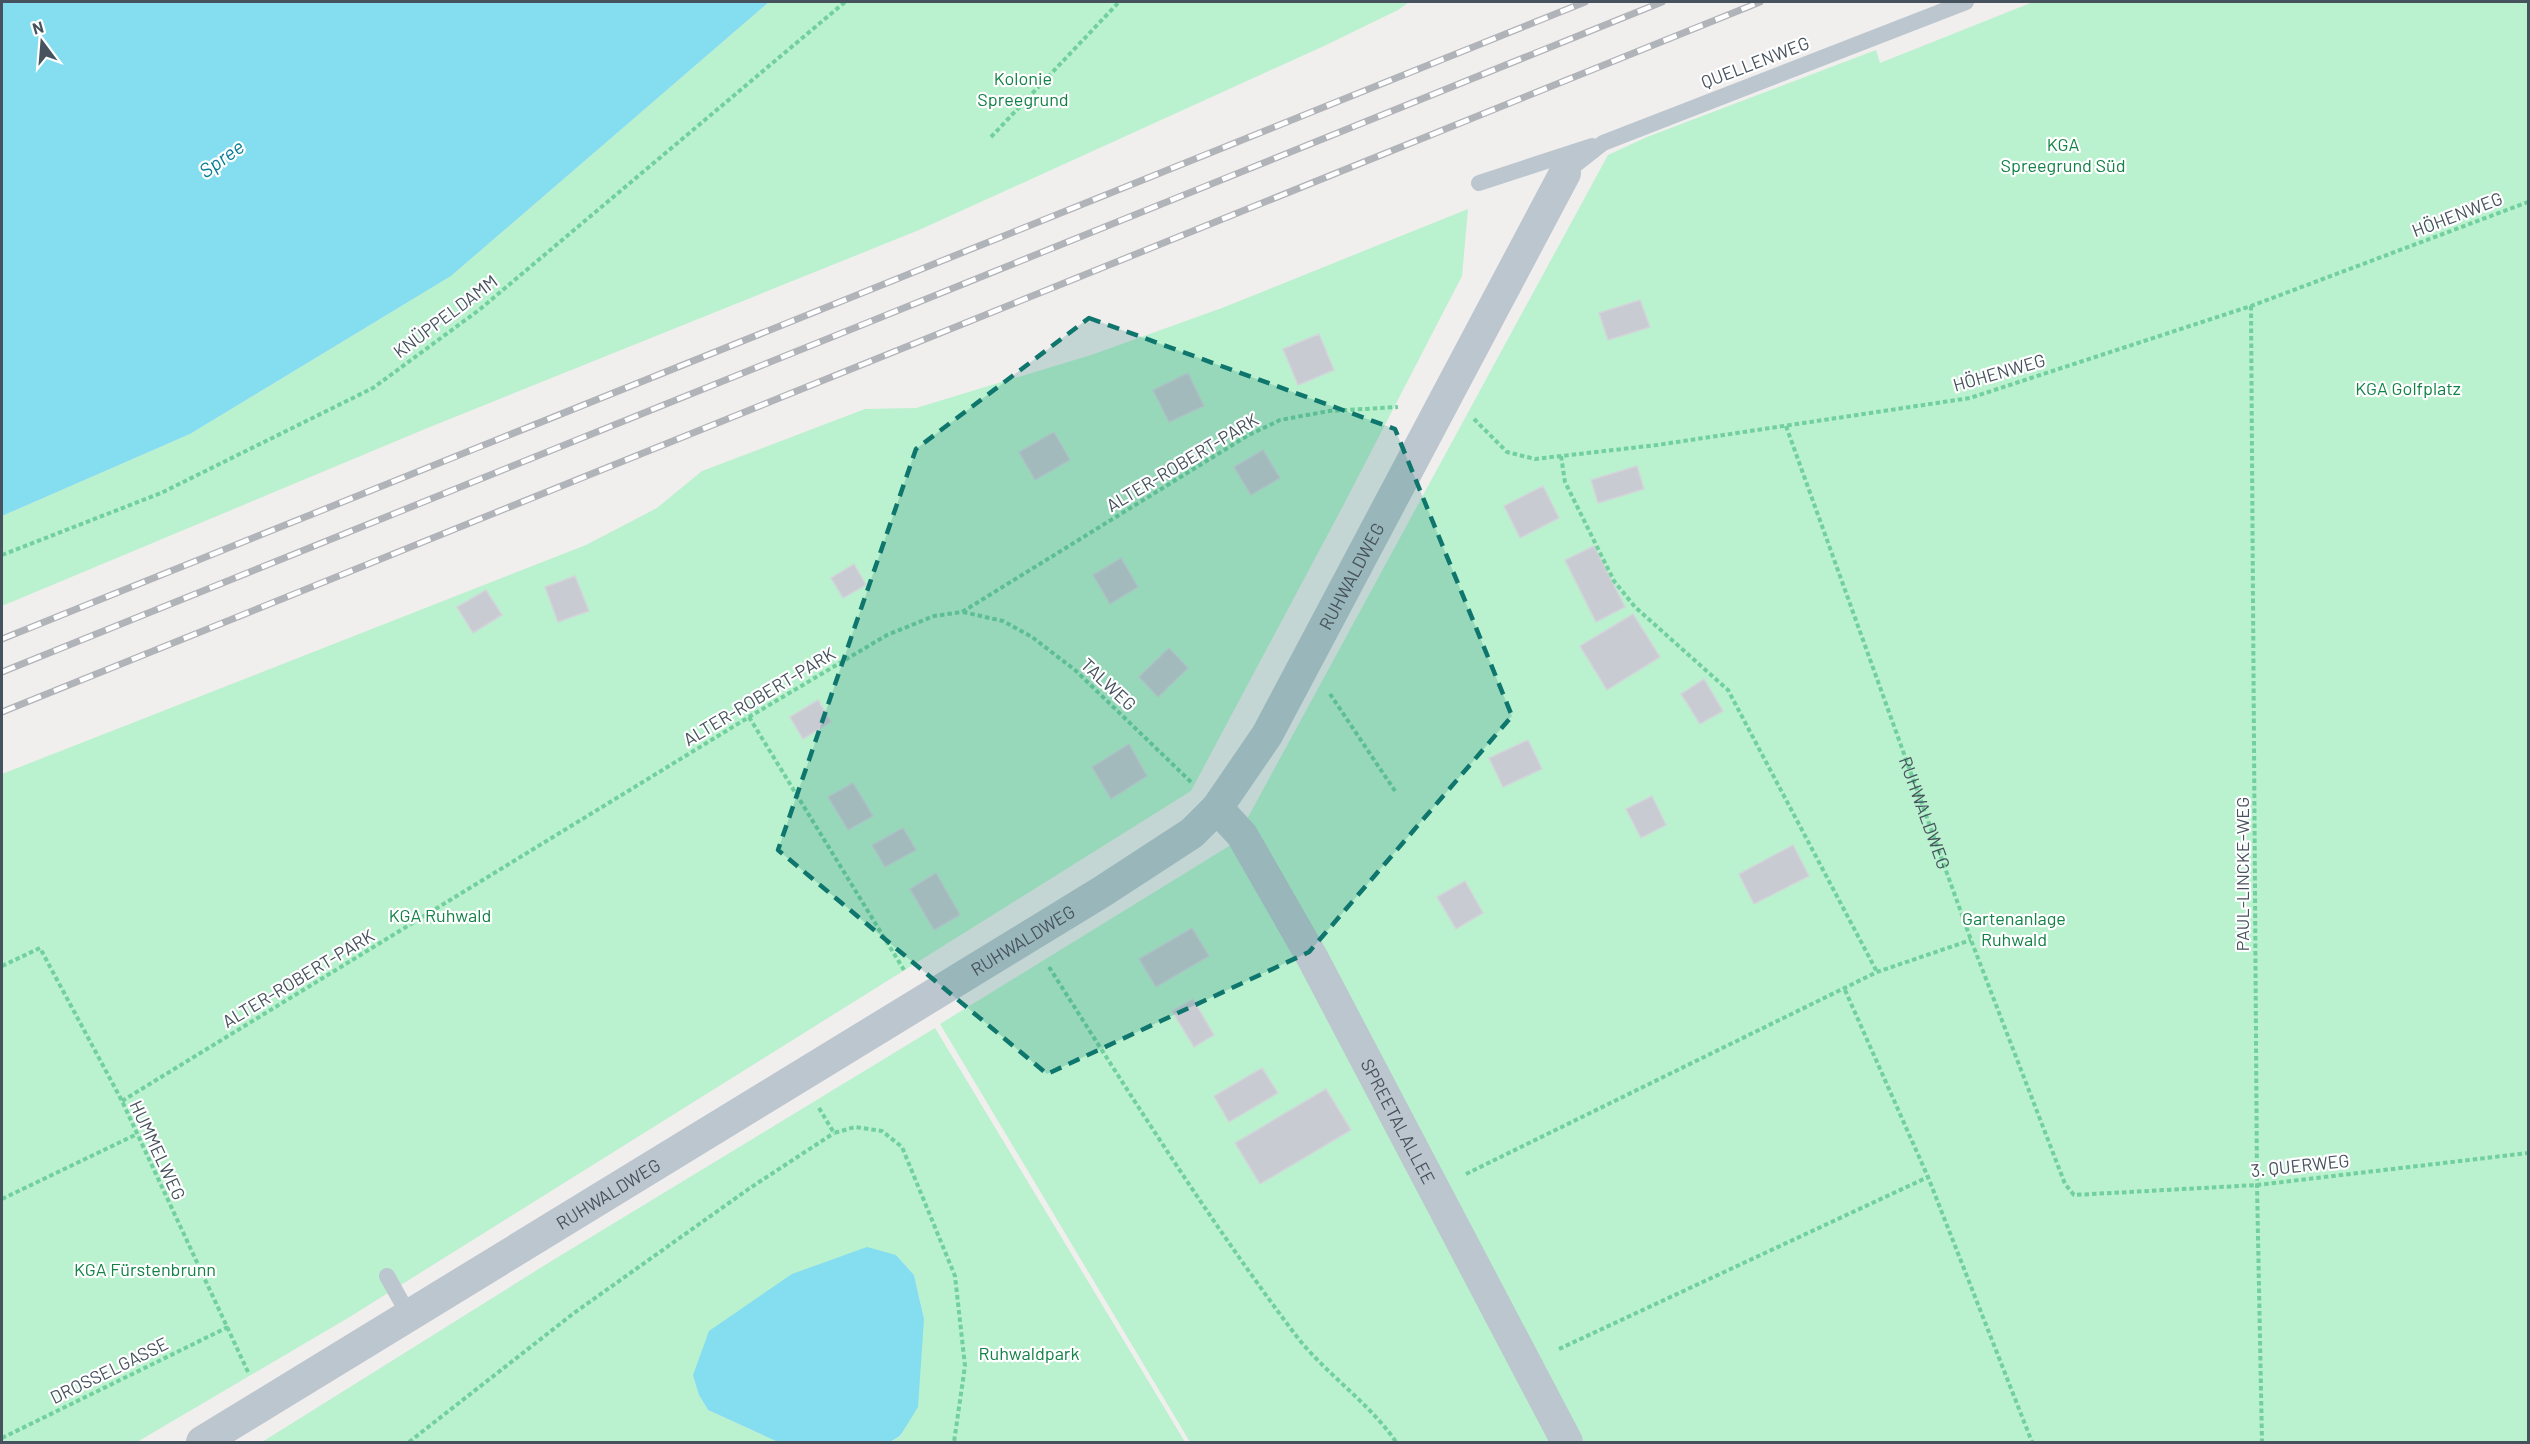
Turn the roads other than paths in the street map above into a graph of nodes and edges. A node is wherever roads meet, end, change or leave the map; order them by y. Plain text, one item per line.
1 (1966, 2) edge
2 (1603, 143) junction
3 (1565, 174) joint
4 (1479, 183) dead end
5 (1217, 808) junction
6 (387, 1276) dead end
7 (410, 1317) junction
8 (202, 1443) edge
9 (1567, 1443) edge

1 - 2 lane, QUELLENWEG
2 - 3 lane, QUELLENWEG
2 - 4 lane
3 - 5 street, RUHWALDWEG
5 - 7 street, RUHWALDWEG
5 - 9 street, SPREETALALLEE
6 - 7 lane
7 - 8 street, RUHWALDWEG

